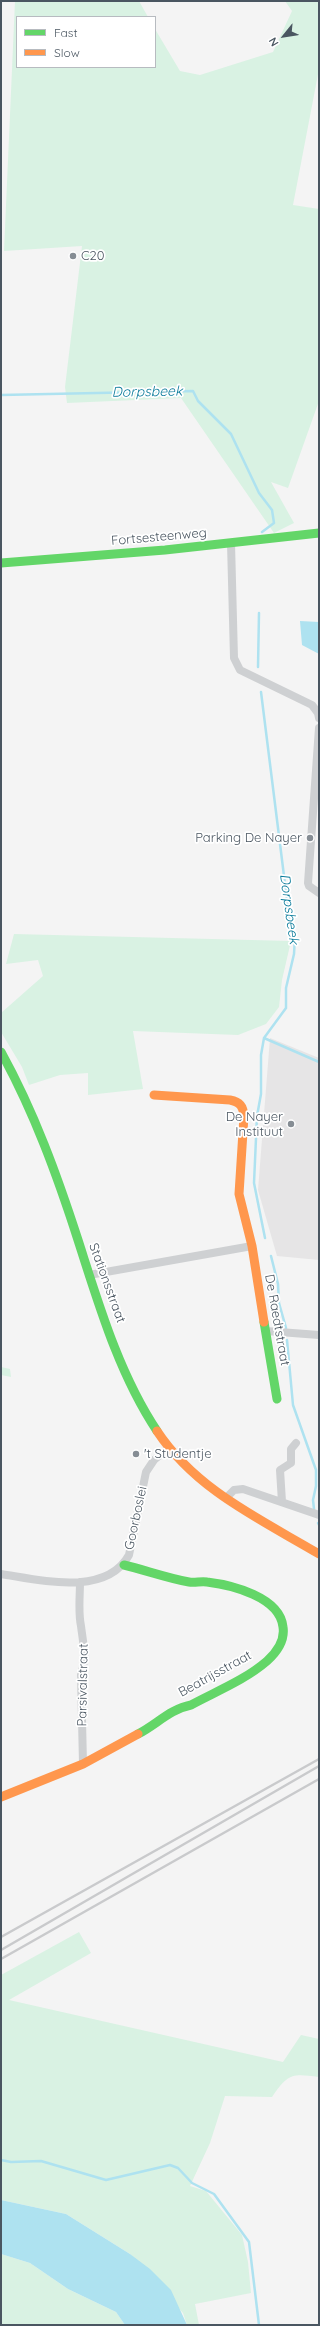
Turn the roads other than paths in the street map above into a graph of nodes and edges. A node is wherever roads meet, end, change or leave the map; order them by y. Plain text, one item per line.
1 (319, 533) edge
2 (231, 543) junction
3 (1, 563) edge
4 (319, 718) edge
5 (319, 728) edge
6 (319, 893) edge
7 (1, 1052) edge
8 (154, 1095) dead end
9 (252, 1246) junction
10 (89, 1275) junction
11 (266, 1331) junction
12 (319, 1335) edge
13 (277, 1398) dead end
14 (296, 1443) dead end
15 (168, 1448) junction
16 (226, 1498) junction
17 (282, 1502) junction
18 (319, 1516) edge
19 (319, 1554) edge
20 (124, 1565) junction
21 (1, 1574) edge
22 (80, 1582) junction
23 (83, 1764) junction
24 (1, 1797) edge

1 - 2 street, Fortsesteenweg
2 - 3 street, Fortsesteenweg
2 - 4 street
5 - 6 street
7 - 10 street, Stationsstraat
8 - 9 street, De Raedtstraat
9 - 10 street
9 - 11 street, De Raedtstraat
10 - 15 street, Stationsstraat
11 - 12 street
11 - 13 street, De Raedtstraat
14 - 17 street
15 - 16 street, Stationsstraat
15 - 20 street, Goorboslei
16 - 17 street
16 - 19 street, Stationsstraat
17 - 18 street
20 - 22 street, Goorboslei
20 - 23 street, Beatrijsstraat
21 - 22 street, Goorboslei
22 - 23 street, Parsivalstraat
23 - 24 street, Beatrijsstraat

